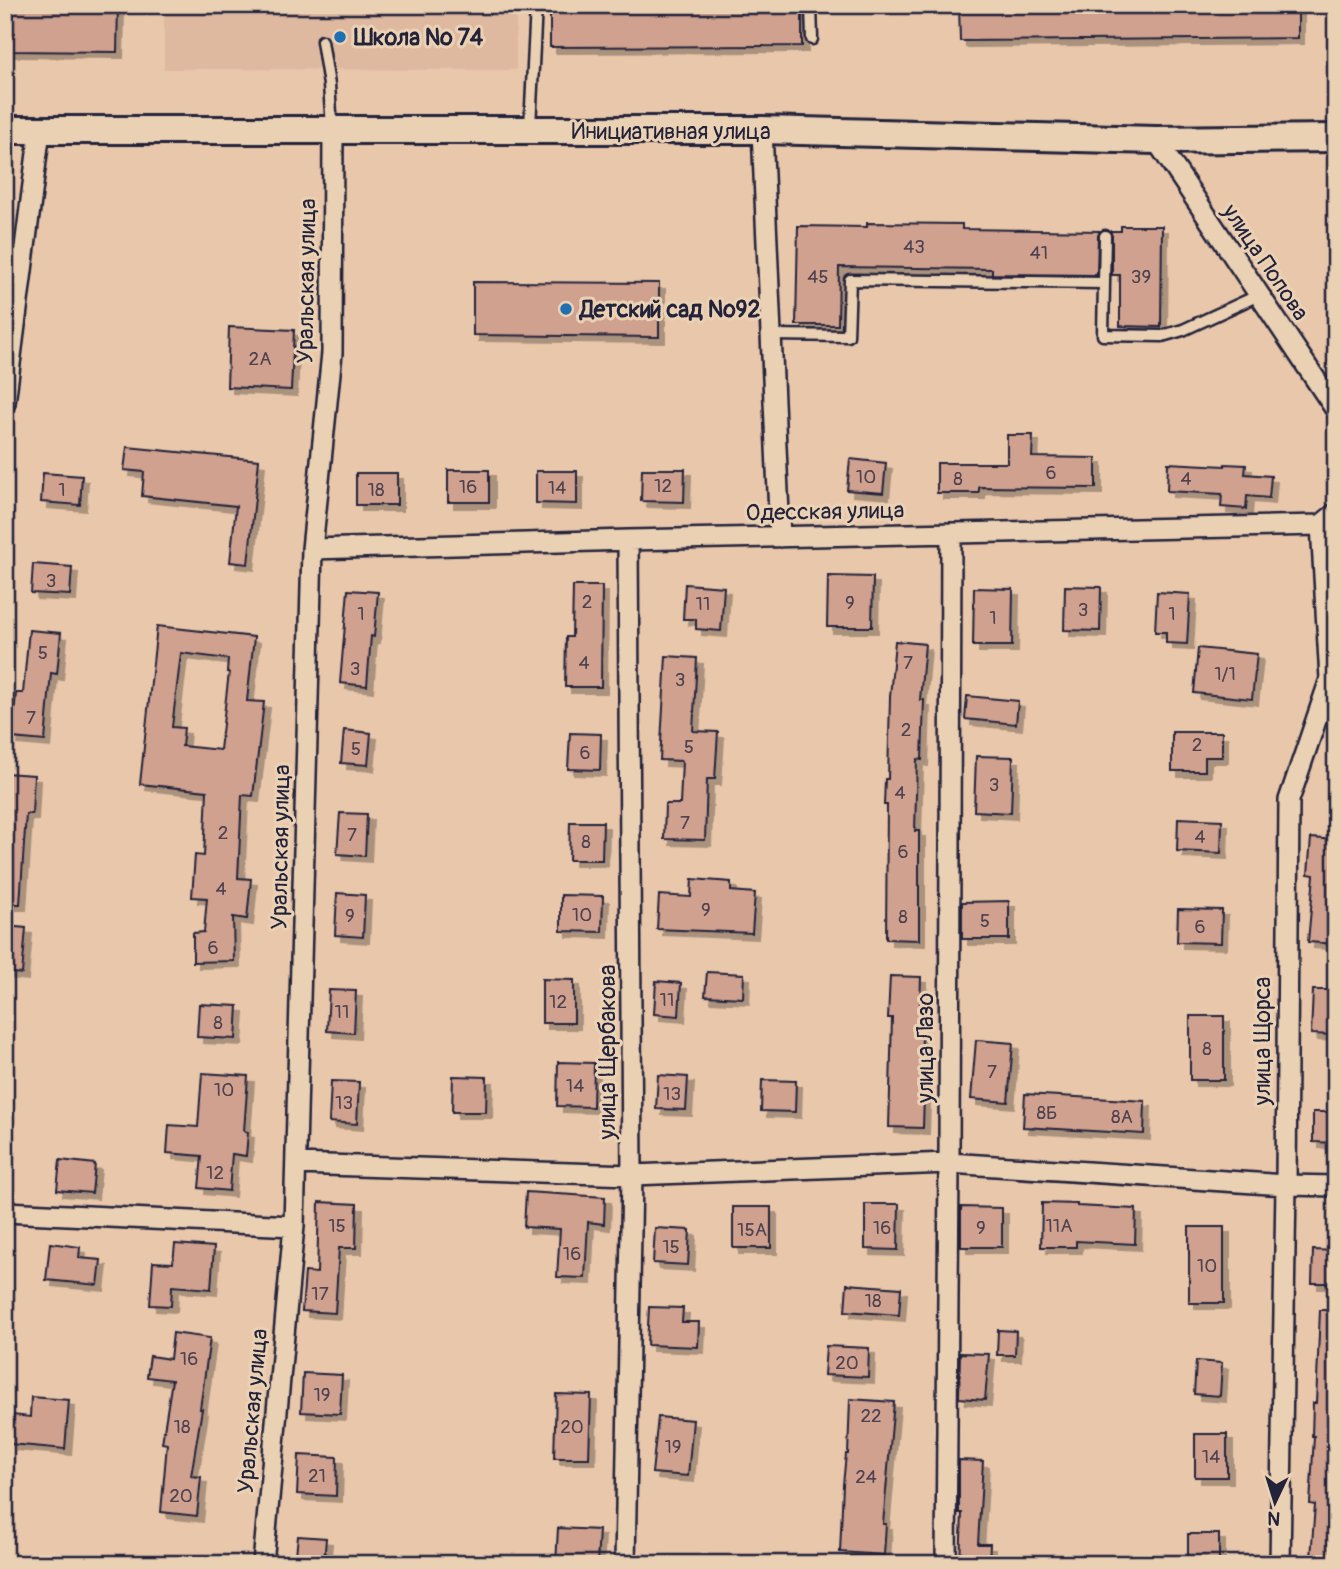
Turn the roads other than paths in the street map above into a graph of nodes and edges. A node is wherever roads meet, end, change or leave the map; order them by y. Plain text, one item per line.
1 (536, 5) edge
2 (811, 5) edge
3 (812, 39) dead end
4 (322, 41) dead end
5 (5, 130) edge
6 (40, 130) junction
7 (762, 130) junction
8 (333, 131) junction
9 (530, 131) junction
10 (1336, 138) edge
11 (1156, 140) junction
12 (1105, 236) dead end
13 (1104, 283) junction
14 (1259, 295) junction
15 (771, 335) junction
16 (1333, 398) edge
17 (5, 402) edge
18 (1328, 519) edge
19 (951, 533) junction
20 (780, 537) junction
21 (628, 540) junction
22 (312, 549) junction
23 (949, 1163) junction
24 (296, 1164) junction
25 (632, 1175) junction
26 (1286, 1185) junction
27 (1336, 1186) edge
28 (5, 1212) edge
29 (294, 1226) junction
30 (262, 1564) edge
31 (625, 1564) edge
32 (946, 1564) edge
33 (1280, 1564) edge

1 - 9 lane
2 - 3 lane
4 - 8 lane
5 - 6 main road, Инициативная улица
6 - 8 main road, Инициативная улица
6 - 17 street
7 - 9 main road, Инициативная улица
7 - 11 main road, Инициативная улица
7 - 15 street
8 - 9 main road, Инициативная улица
8 - 22 street, Уральская улица
10 - 11 main road, Инициативная улица
11 - 14 street, улица Попова
12 - 13 lane
13 - 14 lane
13 - 15 lane
14 - 16 street, улица Попова
15 - 20 street
18 - 19 street, Одесская улица
18 - 26 street, улица Щорса
19 - 20 street, Одесская улица
19 - 23 street, улица Лазо
20 - 21 street, Одесская улица
21 - 22 street, Одесская улица
21 - 25 street, улица Щербакова
22 - 24 street, Уральская улица
23 - 25 street
23 - 26 street
23 - 32 street, улица Лазо
24 - 25 street
24 - 29 street, Уральская улица
25 - 31 street, улица Щербакова
26 - 27 street
26 - 33 street, улица Щорса
28 - 29 street
29 - 30 street, Уральская улица

